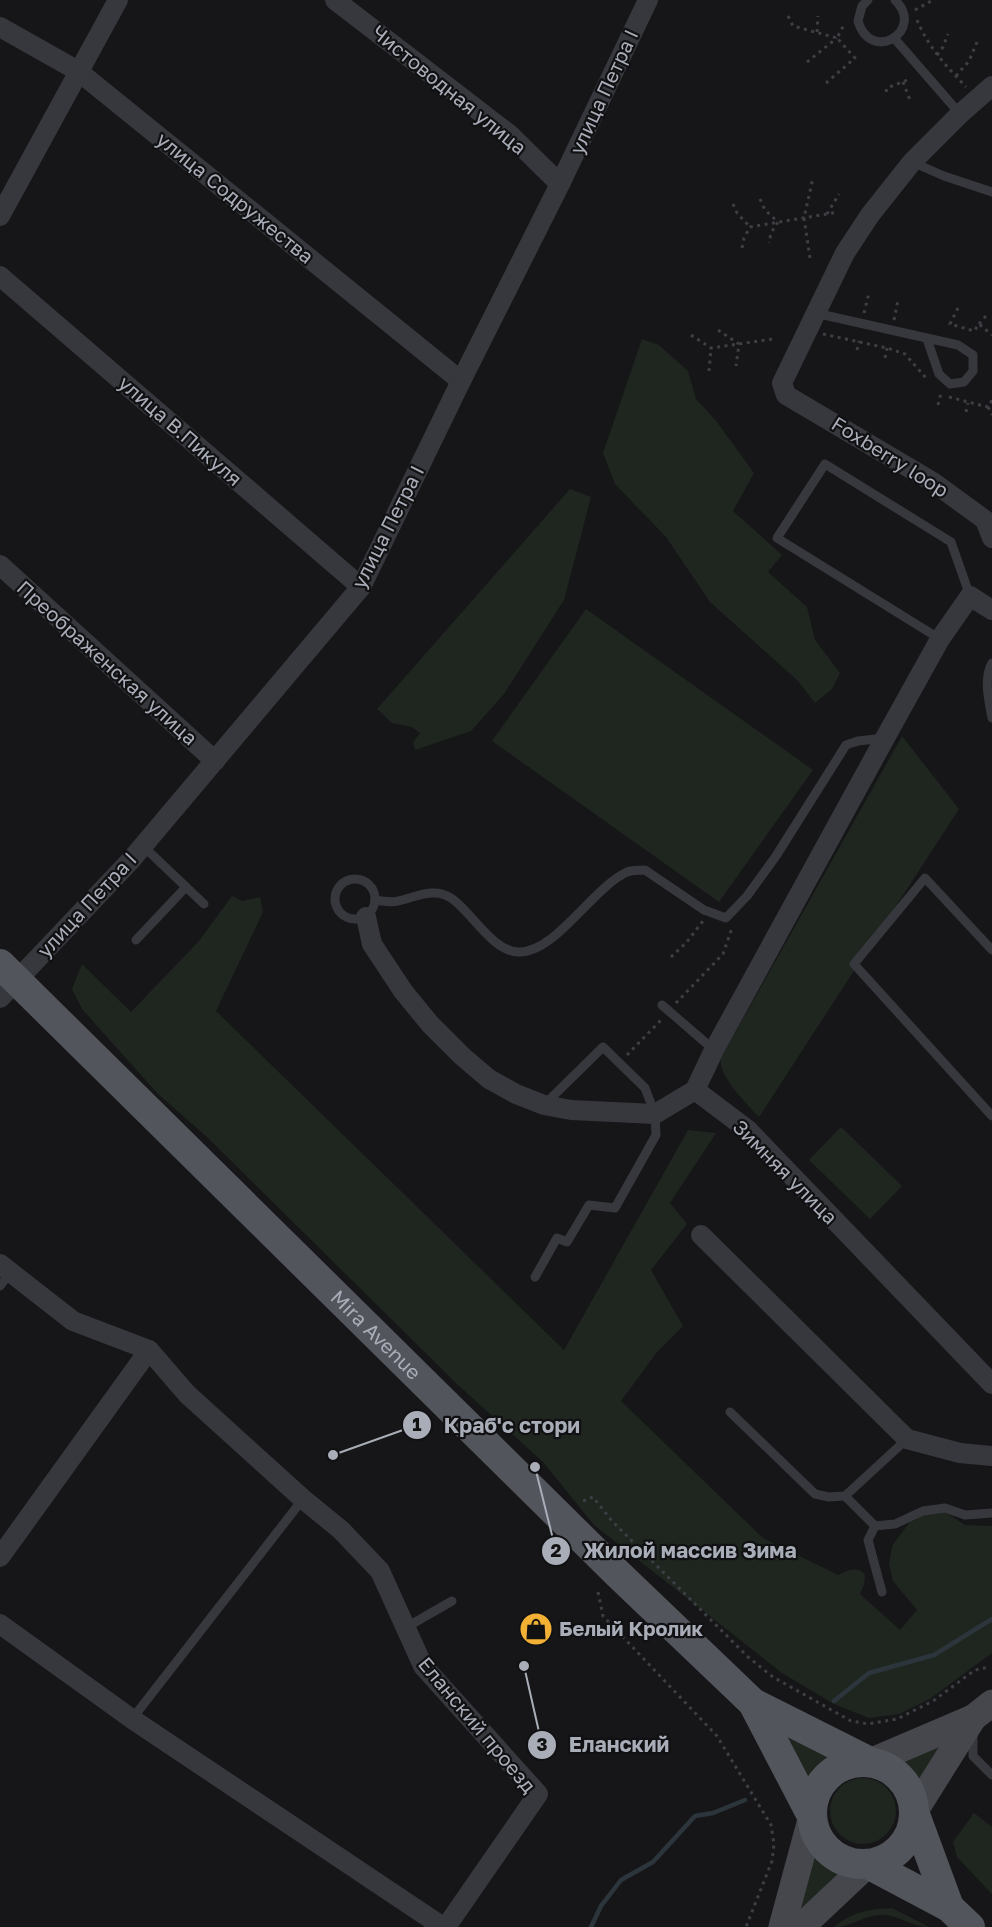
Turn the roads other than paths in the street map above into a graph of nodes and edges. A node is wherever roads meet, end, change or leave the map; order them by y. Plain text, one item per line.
1 (118, 0) edge
2 (335, 0) edge
3 (648, 0) edge
4 (868, 0) edge
5 (895, 0) edge
6 (0, 27) edge
7 (894, 38) junction
8 (78, 71) junction
9 (992, 86) edge
10 (960, 114) junction
11 (912, 162) junction
12 (560, 184) junction
13 (992, 192) edge
14 (0, 216) edge
15 (0, 276) edge
16 (815, 313) junction
17 (927, 339) junction
18 (461, 381) junction
19 (992, 538) edge
20 (0, 566) edge
21 (361, 587) junction
22 (970, 596) junction
23 (992, 610) edge
24 (940, 639) junction
25 (992, 663) edge
26 (992, 718) edge
27 (885, 738) junction
28 (215, 761) junction
29 (143, 846) junction
30 (186, 887) junction
31 (204, 904) dead end
32 (370, 908) joint
33 (136, 940) dead end
34 (992, 950) edge
35 (6, 980) edge
36 (665, 1008) road end
37 (714, 1050) junction
38 (694, 1090) junction
39 (544, 1105) junction
40 (655, 1114) junction
41 (992, 1116) edge
42 (701, 1235) dead end
43 (3, 1274) edge
44 (535, 1277) dead end
45 (149, 1350) junction
46 (992, 1384) edge
47 (730, 1412) dead end
48 (907, 1439) junction
49 (992, 1456) edge
50 (845, 1496) junction
51 (303, 1499) junction
52 (992, 1514) edge
53 (875, 1526) junction
54 (0, 1557) edge
55 (882, 1592) dead end
56 (452, 1600) dead end
57 (0, 1624) edge
58 (405, 1628) junction
59 (753, 1703) junction
60 (983, 1711) edge
61 (132, 1719) junction
62 (870, 1762) junction
63 (992, 1775) edge
64 (914, 1812) junction
65 (812, 1816) junction
66 (868, 1864) junction
67 (959, 1917) edge
68 (445, 1927) edge
69 (782, 1927) edge
70 (801, 1927) edge

1 - 8 street
2 - 12 street, Чистоводная улица
3 - 12 street, улица Петра I
4 - 7 lane
5 - 7 lane
6 - 8 street, улица Содружества
7 - 10 lane
8 - 14 street
8 - 18 street, улица Содружества
9 - 10 street
10 - 11 street
11 - 13 lane
11 - 16 street
12 - 18 street, улица Петра I
15 - 21 street, улица В.Пикуля
16 - 17 lane
16 - 19 street, Foxberry loop
17 - 17 lane
18 - 21 street, улица Петра I
20 - 28 street, Преображенская улица
21 - 28 street, улица Петра I
22 - 23 street
22 - 24 street
22 - 24 lane
24 - 27 street
25 - 26 lane
27 - 32 lane
27 - 37 street
28 - 29 street, улица Петра I
29 - 30 lane
29 - 35 street, улица Петра I
30 - 31 lane
30 - 33 lane
32 - 39 street
34 - 41 lane
35 - 59 main road, Mira Avenue
36 - 37 lane
37 - 38 street
38 - 40 street
38 - 46 street, Зимняя улица
39 - 40 street
39 - 40 lane
40 - 44 lane
42 - 48 street
43 - 45 street
45 - 51 street, Еланский проезд
45 - 54 street
47 - 50 lane
48 - 49 street
48 - 50 lane
50 - 53 lane
51 - 58 street, Еланский проезд
51 - 61 lane
52 - 53 lane
53 - 55 lane
56 - 58 lane
57 - 61 street
58 - 68 street, Еланский проезд
59 - 62 main road, Mira Avenue
59 - 65 main road, Mira Avenue
60 - 62 street
60 - 63 lane
60 - 64 street
61 - 68 street
62 - 64 main road
62 - 65 main road
64 - 66 main road
64 - 67 main road
65 - 66 main road
65 - 69 street
66 - 67 main road
66 - 70 street

